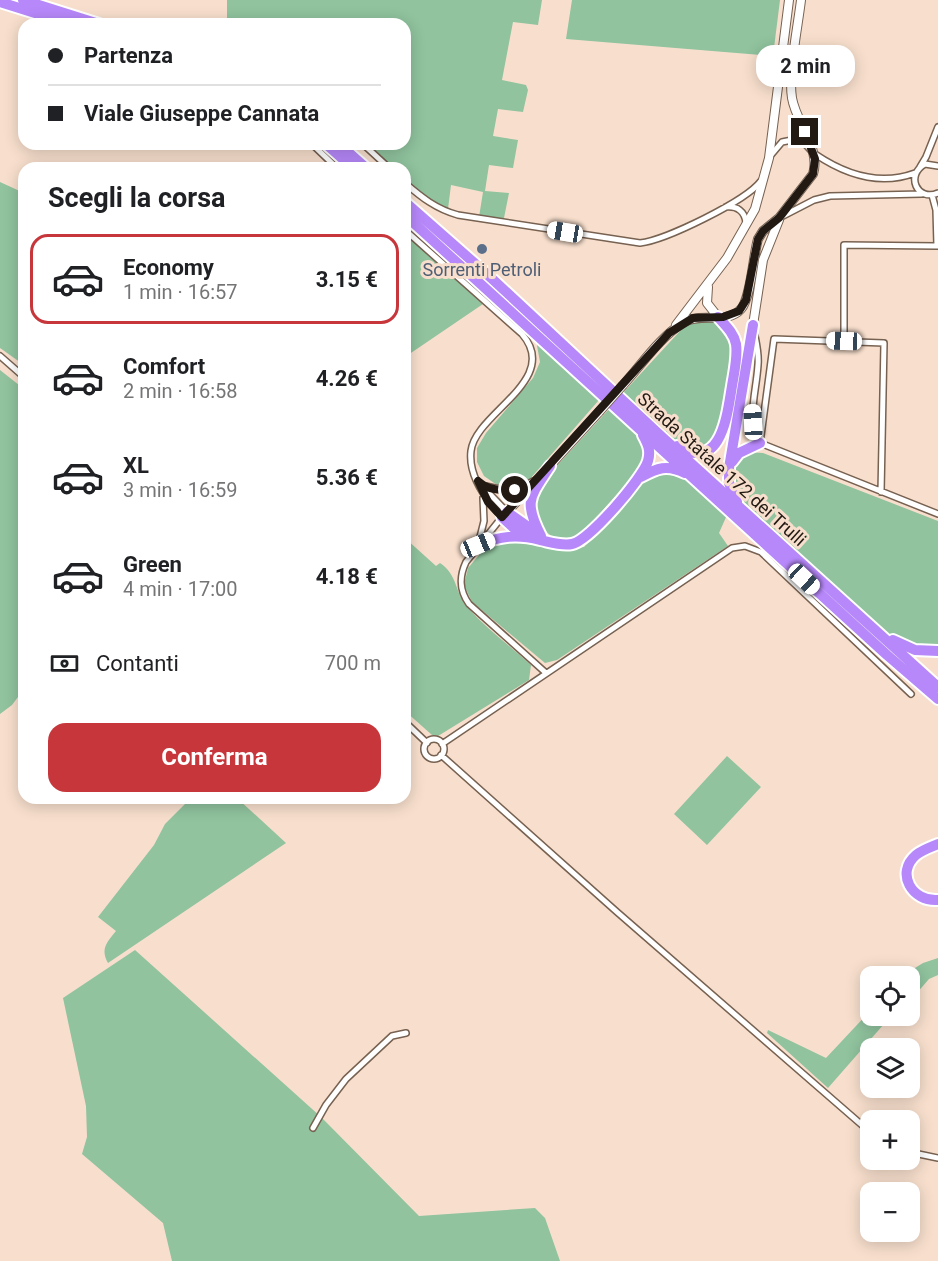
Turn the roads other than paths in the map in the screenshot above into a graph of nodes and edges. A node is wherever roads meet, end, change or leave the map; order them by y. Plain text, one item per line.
1 (23, 0) edge
2 (789, 0) edge
3 (801, 0) edge
4 (0, 2) edge
5 (51, 18) edge
6 (80, 18) edge
7 (786, 24) junction
8 (798, 26) junction
9 (938, 127) edge
10 (318, 150) edge
11 (333, 150) edge
12 (346, 150) edge
13 (370, 150) edge
14 (813, 153) junction
15 (769, 158) junction
16 (331, 162) edge
17 (346, 162) edge
18 (359, 162) edge
19 (382, 162) edge
20 (938, 166) edge
21 (920, 167) junction
22 (915, 173) junction
23 (765, 174) junction
24 (411, 188) edge
25 (922, 194) junction
26 (936, 195) edge
27 (411, 207) edge
28 (722, 208) junction
29 (779, 218) junction
30 (411, 220) edge
31 (746, 227) junction
32 (411, 235) edge
33 (712, 280) junction
34 (717, 317) junction
35 (753, 326) junction
36 (669, 333) junction
37 (844, 341) junction
38 (0, 356) edge
39 (18, 372) edge
40 (635, 425) junction
41 (662, 437) junction
42 (760, 443) junction
43 (729, 468) junction
44 (546, 470) junction
45 (694, 477) junction
46 (641, 478) junction
47 (480, 484) junction
48 (881, 492) junction
49 (742, 509) junction
50 (505, 514) junction
51 (938, 514) edge
52 (528, 537) junction
53 (545, 539) junction
54 (478, 545) junction
55 (879, 633) junction
56 (938, 651) edge
57 (546, 673) junction
58 (938, 687) edge
59 (911, 694) dead end
60 (938, 699) edge
61 (411, 727) edge
62 (427, 742) junction
63 (442, 744) junction
64 (441, 755) junction
65 (938, 844) edge
66 (938, 900) edge
67 (406, 1033) dead end
68 (860, 1123) edge
69 (313, 1128) dead end
70 (920, 1154) edge
71 (938, 1158) edge

1 - 6 highway
2 - 7 street
3 - 8 street
4 - 5 highway
7 - 8 street
7 - 15 street
8 - 14 street
9 - 21 street
10 - 16 street
11 - 17 highway
12 - 18 highway
13 - 19 street
14 - 15 street
14 - 22 street
14 - 29 street
15 - 23 street
20 - 21 street
21 - 22 street
22 - 25 street
23 - 28 street
23 - 31 street
24 - 28 street
25 - 26 street
25 - 29 street
26 - 37 street
27 - 41 highway, Strada Statale 172 dei Trulli
28 - 31 street
29 - 34 street
29 - 35 street
30 - 40 highway, Strada Statale 172 dei Trulli
31 - 33 street
32 - 47 street
33 - 34 street
33 - 36 street
34 - 36 street
34 - 41 highway
35 - 42 street
35 - 43 highway
36 - 44 street, bridge
37 - 42 street
37 - 48 street
38 - 39 street
40 - 45 highway, Strada Statale 172 dei Trulli
40 - 46 highway
41 - 49 highway, Strada Statale 172 dei Trulli
42 - 43 highway
42 - 48 street
43 - 49 highway
44 - 47 street
44 - 50 street
44 - 53 highway
45 - 46 highway
45 - 60 highway, Strada Statale 172 dei Trulli
46 - 53 highway
47 - 50 street
47 - 54 street
48 - 51 street
49 - 55 highway, Strada Statale 172 dei Trulli
50 - 52 highway
50 - 53 highway
50 - 54 street
52 - 53 highway
52 - 54 highway
54 - 57 street
55 - 56 highway
55 - 58 highway, Strada Statale 172 dei Trulli
57 - 59 street
57 - 63 street
61 - 62 street
62 - 63 street
62 - 64 street
63 - 64 street
64 - 68 street
65 - 66 highway
67 - 69 street
70 - 71 street

